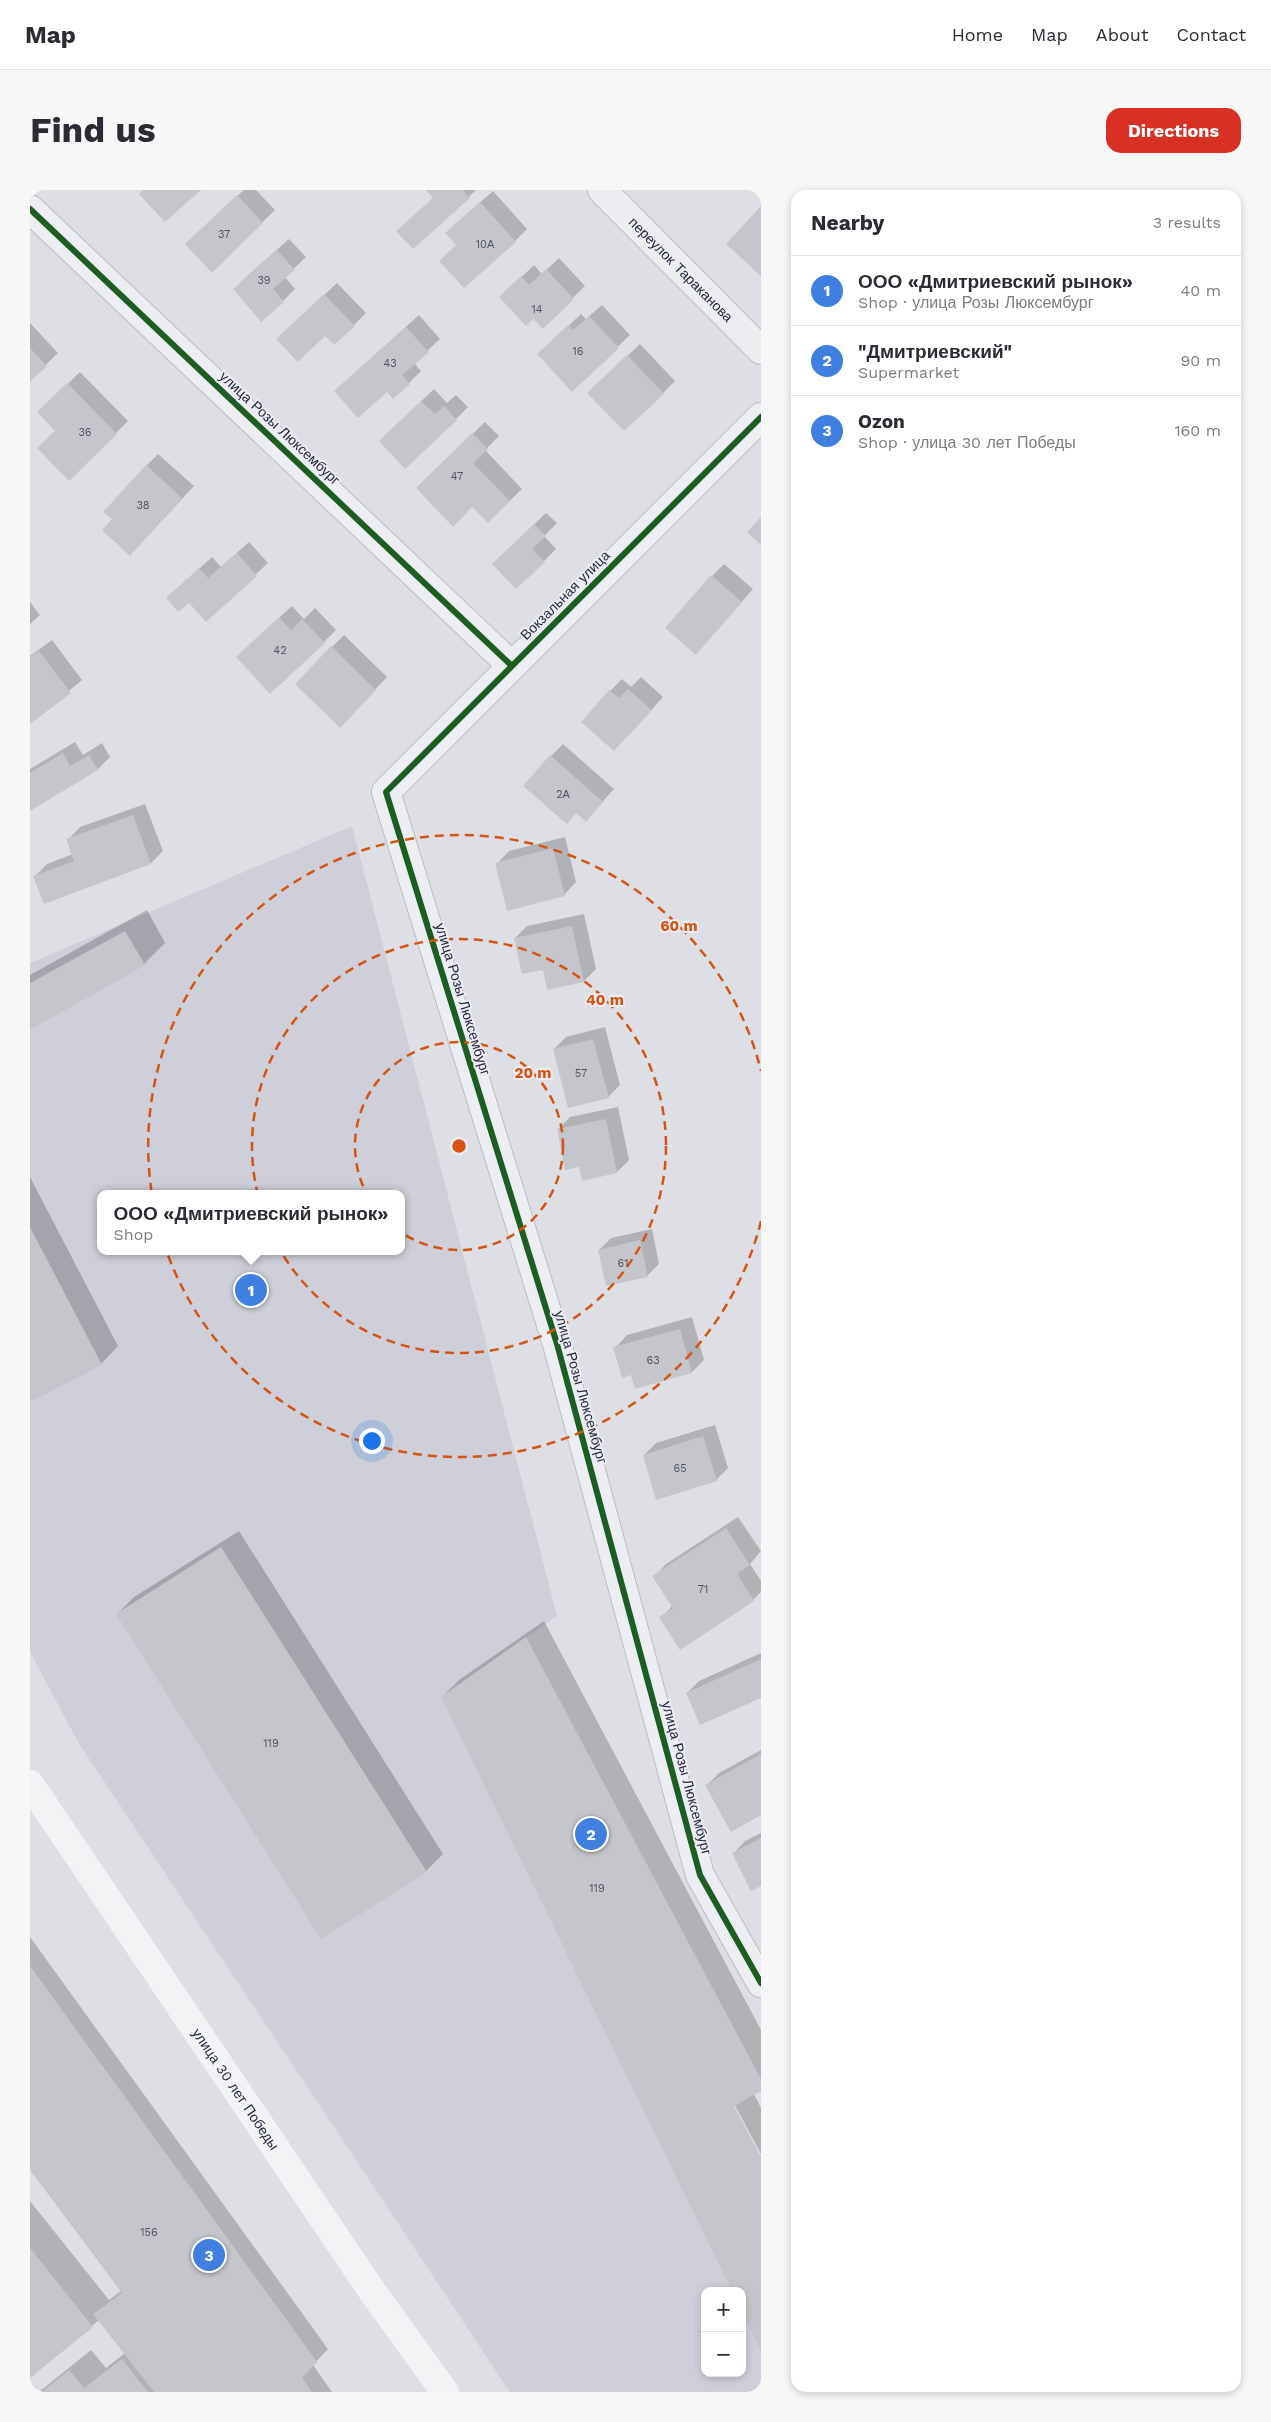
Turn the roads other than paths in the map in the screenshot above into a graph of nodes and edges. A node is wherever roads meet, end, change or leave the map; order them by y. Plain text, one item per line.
1 (602, 190) edge
2 (30, 208) edge
3 (761, 350) edge
4 (761, 417) edge
5 (512, 666) junction
6 (386, 792) joint
7 (30, 1784) edge
8 (761, 1982) edge
9 (445, 2392) edge

1 - 3 street, переулок Тараканова
2 - 5 street, улица Розы Люксембург
4 - 5 street, Вокзальная улица
5 - 6 street, Вокзальная улица
6 - 8 street, улица Розы Люксембург
7 - 9 main road, улица 30 лет Победы

